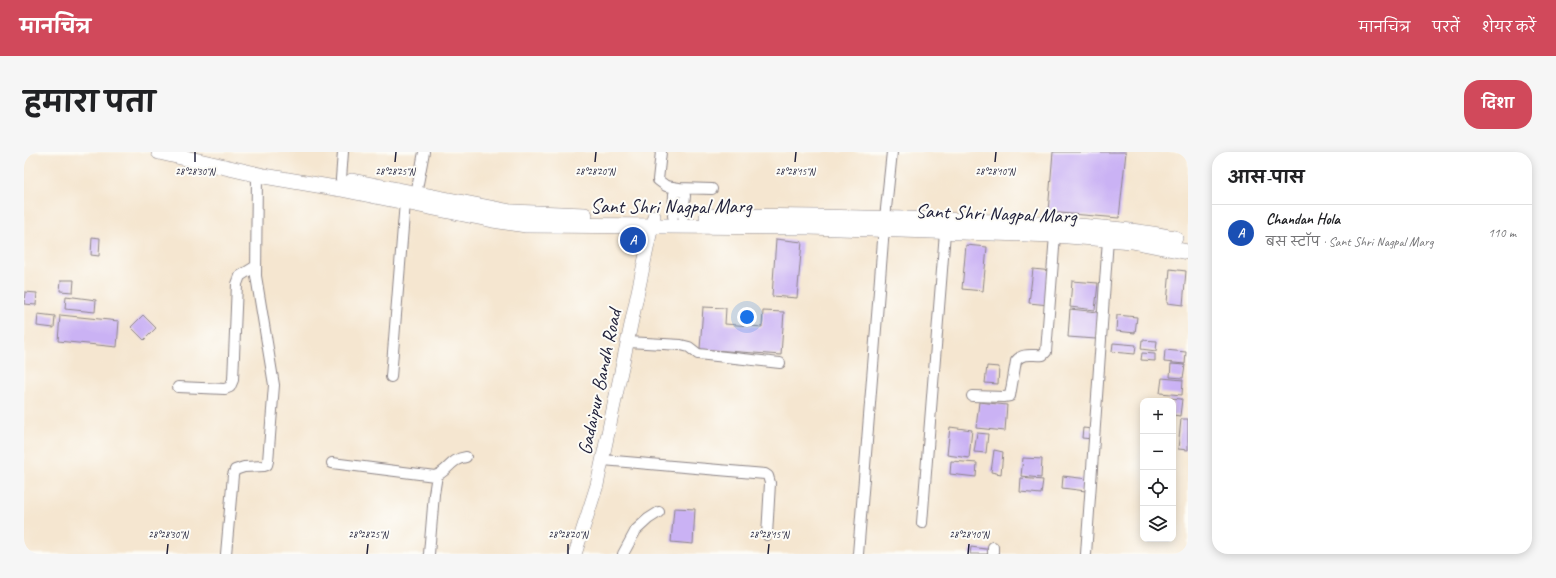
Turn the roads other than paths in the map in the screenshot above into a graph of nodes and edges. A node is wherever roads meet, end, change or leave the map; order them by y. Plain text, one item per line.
1 (160, 152) edge
2 (206, 152) edge
3 (343, 152) edge
4 (424, 152) edge
5 (661, 152) edge
6 (892, 152) edge
7 (257, 174) junction
8 (341, 179) junction
9 (712, 189) dead end
10 (678, 190) junction
11 (411, 198) junction
12 (678, 216) junction
13 (654, 221) junction
14 (885, 223) junction
15 (945, 232) junction
16 (1055, 235) junction
17 (1108, 239) junction
18 (1188, 241) edge
19 (1188, 252) edge
20 (256, 266) junction
21 (628, 342) junction
22 (780, 363) dead end
23 (391, 377) dead end
24 (178, 387) dead end
25 (972, 396) dead end
26 (466, 457) dead end
27 (602, 460) junction
28 (332, 463) dead end
29 (437, 475) junction
30 (659, 512) dead end
31 (922, 523) dead end
32 (767, 536) dead end
33 (226, 554) edge
34 (429, 554) edge
35 (575, 554) edge
36 (623, 554) edge
37 (858, 554) edge
38 (1086, 554) edge

1 - 7 main road, Sant Shri Nagpal Marg
2 - 8 main road, Sant Shri Nagpal Marg
3 - 8 street
4 - 11 street
5 - 10 street
6 - 14 street
7 - 11 main road, Sant Shri Nagpal Marg
7 - 20 street
8 - 11 main road, Sant Shri Nagpal Marg
9 - 10 street
10 - 12 street
11 - 13 main road, Sant Shri Nagpal Marg
11 - 23 street
12 - 13 main road, Sant Shri Nagpal Marg
12 - 14 main road, Sant Shri Nagpal Marg
13 - 14 main road, Sant Shri Nagpal Marg
13 - 21 street, Gadaipur Bandh Road
14 - 15 main road, Sant Shri Nagpal Marg
14 - 18 main road, Sant Shri Nagpal Marg
14 - 37 street
15 - 16 main road, Sant Shri Nagpal Marg
15 - 31 street
16 - 17 main road, Sant Shri Nagpal Marg
16 - 25 street
17 - 19 main road, Sant Shri Nagpal Marg
17 - 38 street
20 - 24 street
20 - 33 street
21 - 22 street
21 - 27 street, Gadaipur Bandh Road
26 - 29 street
27 - 32 street
27 - 35 street, Gadaipur Bandh Road
28 - 29 street
29 - 34 street
30 - 36 street

